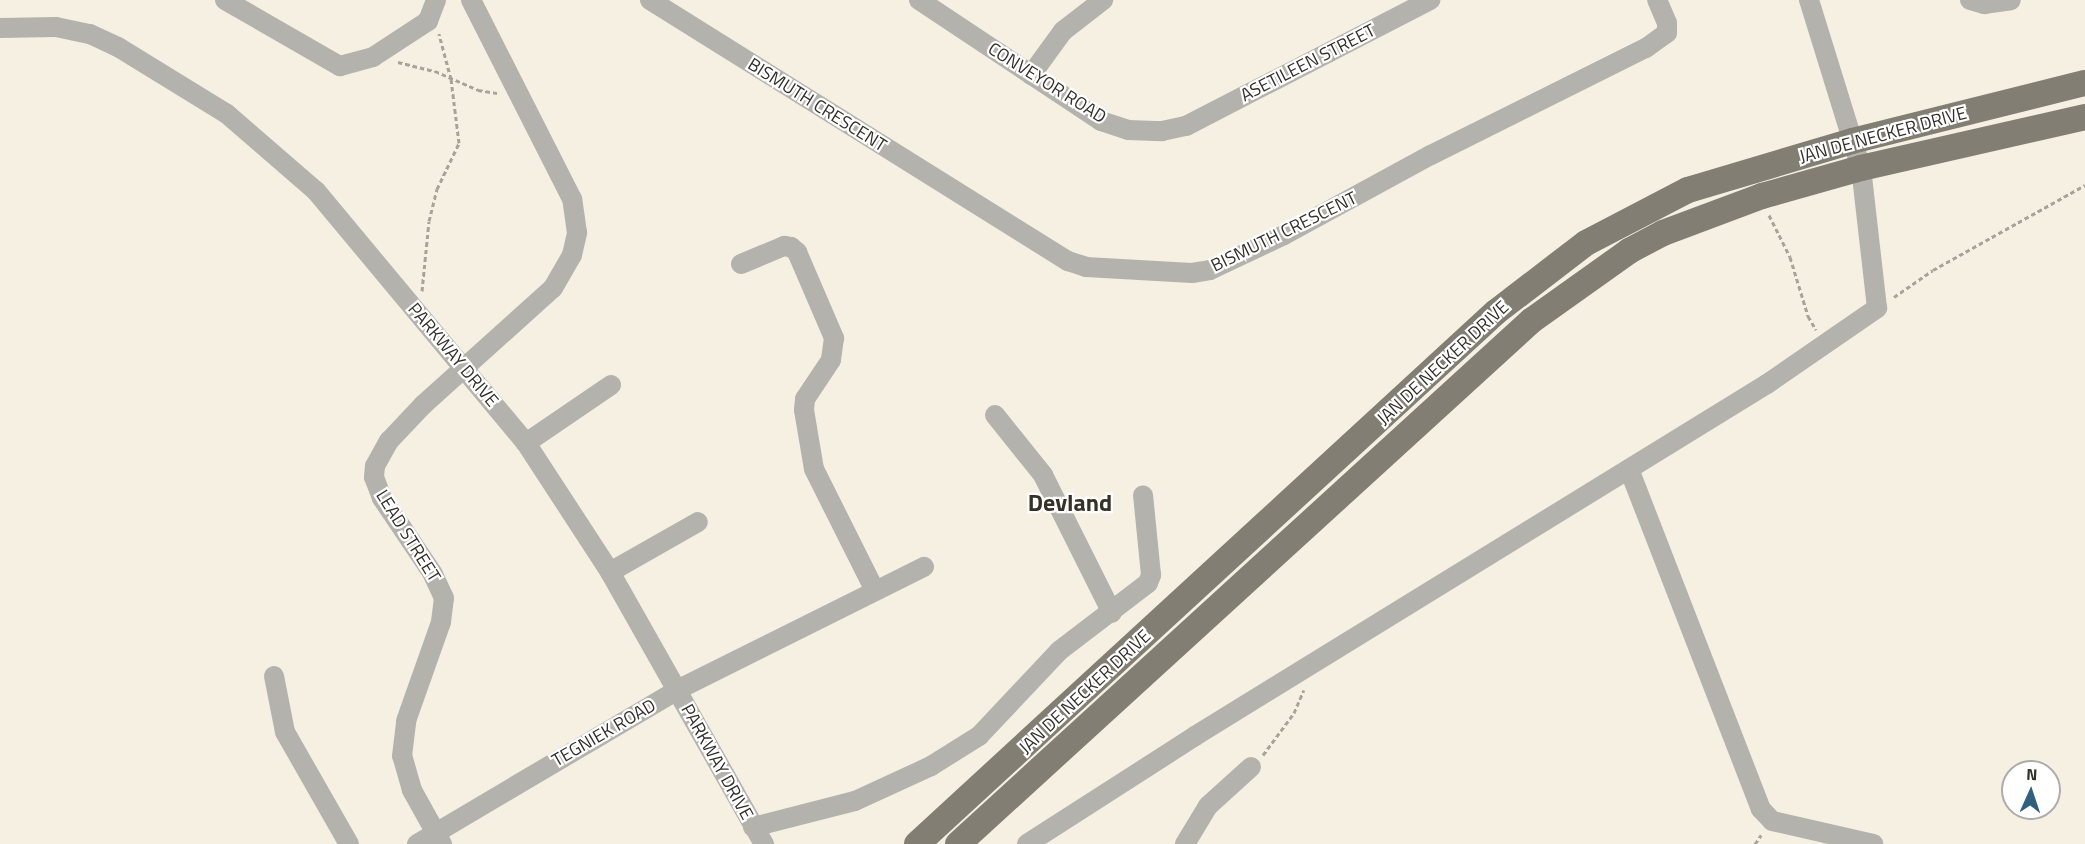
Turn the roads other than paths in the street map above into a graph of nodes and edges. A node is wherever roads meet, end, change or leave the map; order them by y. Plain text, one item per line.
1 (225, 0) edge
2 (471, 0) edge
3 (650, 0) edge
4 (920, 0) edge
5 (1103, 0) edge
6 (1430, 0) edge
7 (1657, 0) edge
8 (1809, 0) edge
9 (1970, 0) edge
10 (2011, 0) edge
11 (435, 6) edge
12 (0, 28) edge
13 (1031, 75) junction
14 (2085, 83) edge
15 (2085, 117) edge
16 (1186, 126) joint
17 (1852, 141) junction
18 (1861, 168) junction
19 (741, 264) dead end
20 (464, 367) junction
21 (611, 385) dead end
22 (995, 415) dead end
23 (526, 443) junction
24 (1629, 469) junction
25 (1143, 495) dead end
26 (698, 522) dead end
27 (924, 567) dead end
28 (610, 572) junction
29 (875, 591) junction
30 (1112, 613) junction
31 (274, 676) dead end
32 (677, 690) junction
33 (1251, 767) road end
34 (753, 827) junction
35 (439, 839) edge
36 (349, 844) edge
37 (417, 844) edge
38 (764, 844) edge
39 (917, 844) edge
40 (958, 844) edge
41 (1027, 844) edge
42 (1185, 844) edge
43 (1873, 844) edge

1 - 11 street
2 - 20 street, LEAD STREET
3 - 7 street, BISMUTH CRESCENT
4 - 13 street, CONVEYOR ROAD
5 - 13 street
6 - 16 street, ASETILEEN STREET
8 - 17 street
9 - 10 street
12 - 20 street, PARKWAY DRIVE
13 - 16 street, CONVEYOR ROAD
14 - 17 main road, JAN DE NECKER DRIVE
15 - 18 main road, JAN DE NECKER DRIVE
17 - 18 street
17 - 39 main road, JAN DE NECKER DRIVE
18 - 24 street
18 - 40 main road, JAN DE NECKER DRIVE
19 - 29 street
20 - 23 street, PARKWAY DRIVE
20 - 35 street, LEAD STREET
21 - 23 street
22 - 30 street
23 - 28 street, PARKWAY DRIVE
24 - 41 street
24 - 43 street
25 - 30 street
26 - 28 street
27 - 29 street, TEGNIEK ROAD
28 - 32 street, PARKWAY DRIVE
29 - 32 street, TEGNIEK ROAD
30 - 34 street
31 - 36 street
32 - 34 street, PARKWAY DRIVE
32 - 35 street, TEGNIEK ROAD
33 - 42 street
34 - 38 street, PARKWAY DRIVE
35 - 37 street, TEGNIEK ROAD

